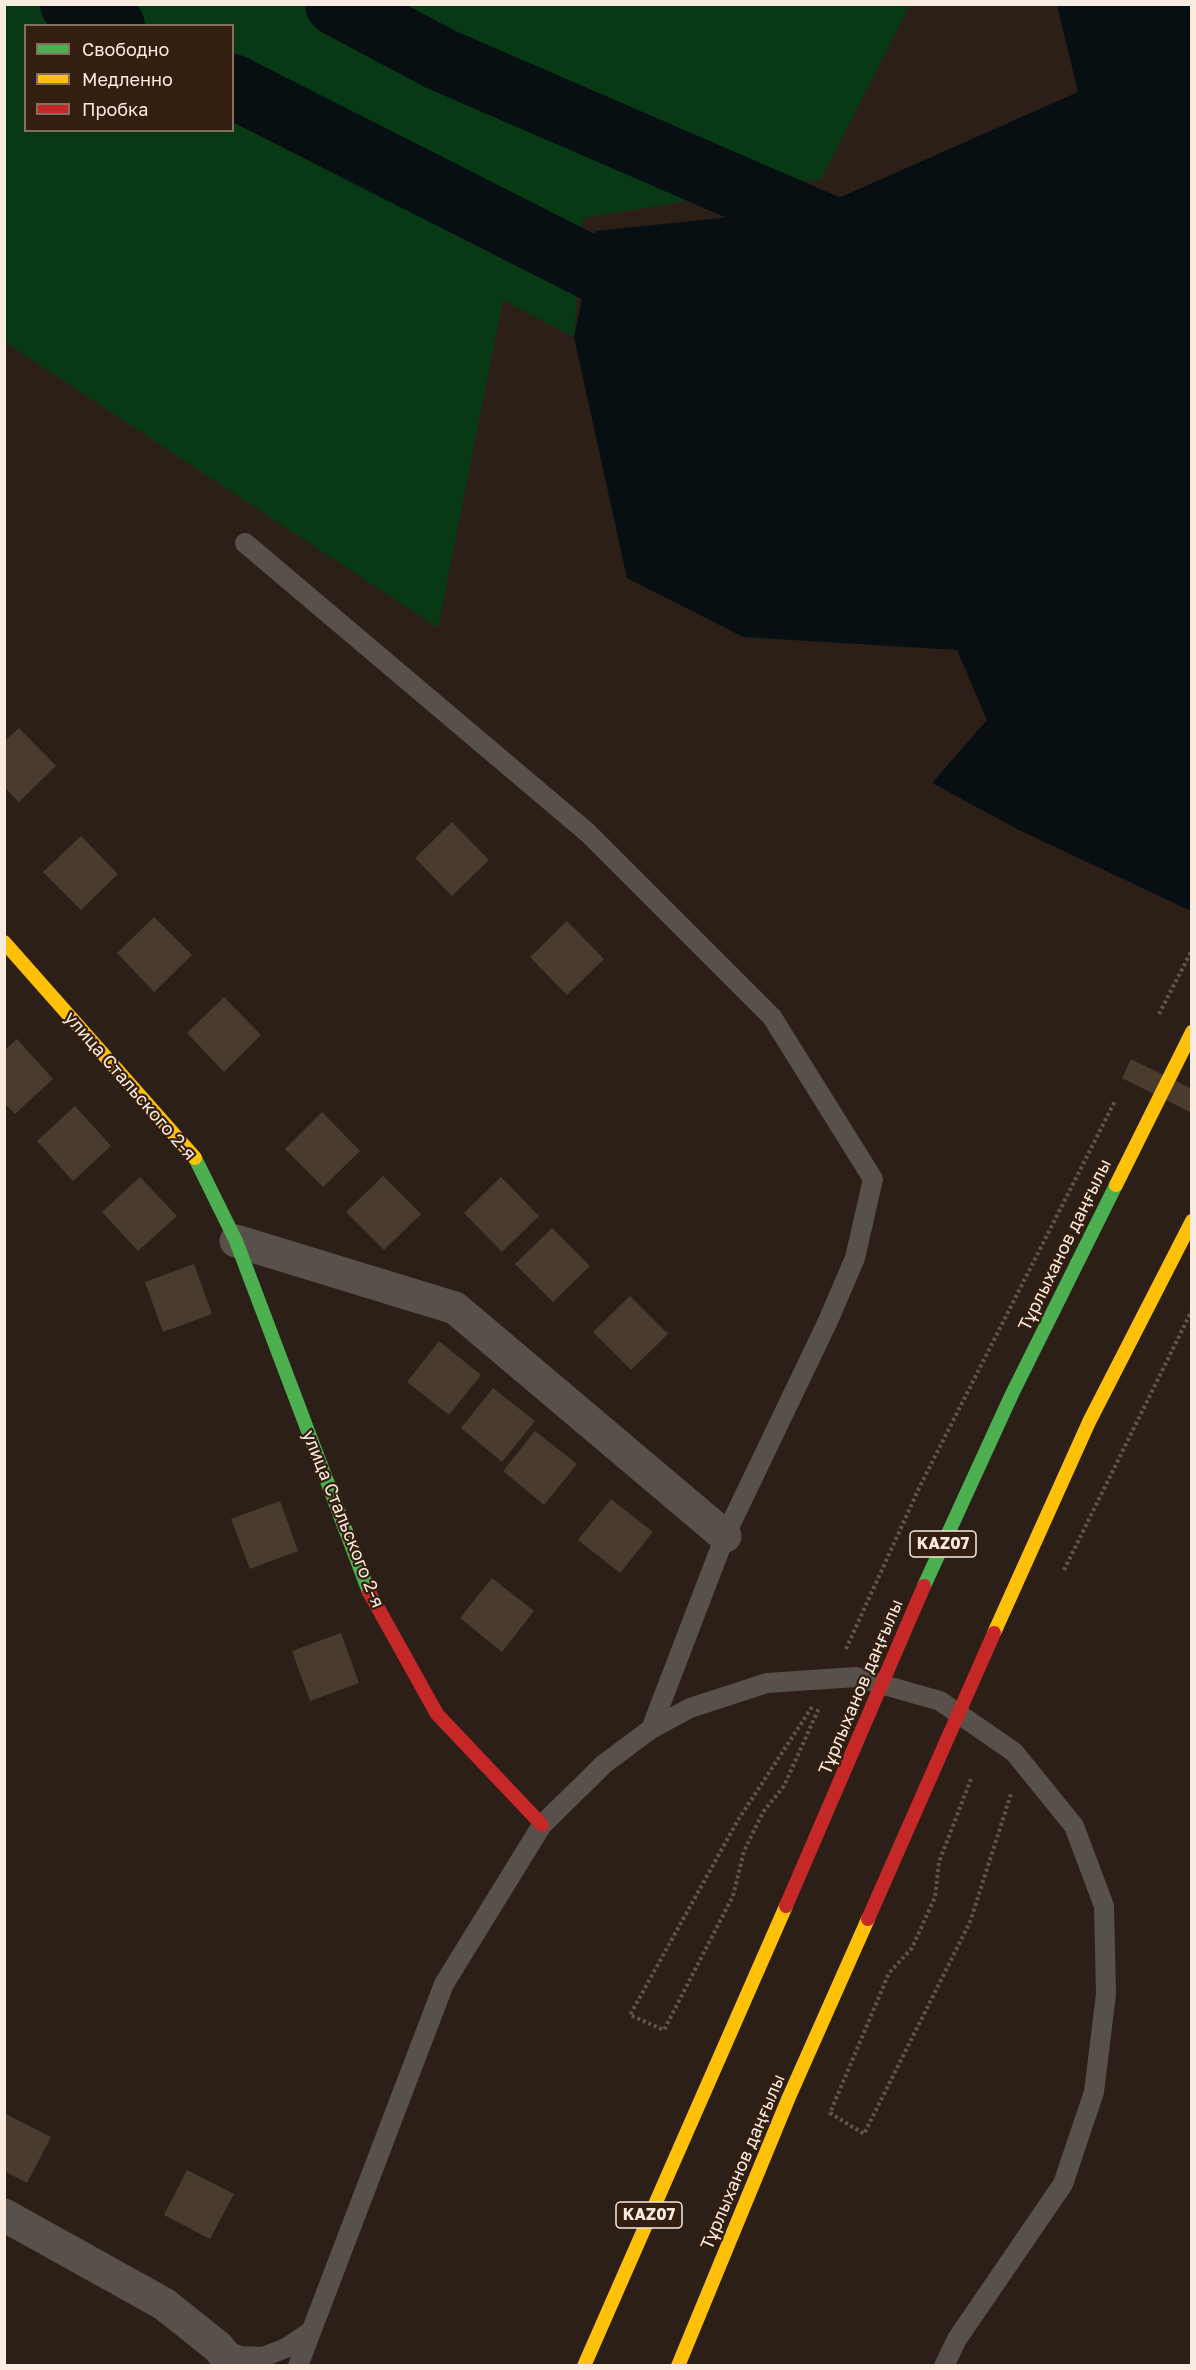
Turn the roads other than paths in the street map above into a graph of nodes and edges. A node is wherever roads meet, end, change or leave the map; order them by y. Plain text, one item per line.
1 (245, 543) dead end
2 (4, 942) edge
3 (1191, 1032) edge
4 (1191, 1221) edge
5 (236, 1241) junction
6 (725, 1536) junction
7 (651, 1729) junction
8 (542, 1825) junction
9 (4, 2215) edge
10 (310, 2331) junction
11 (225, 2356) edge
12 (298, 2366) edge
13 (584, 2366) edge
14 (678, 2366) edge
15 (944, 2366) edge

1 - 6 lane
2 - 5 main road, улица Стальского 2-я
3 - 13 main road, Тұрлыханов даңғылы / KAZ07
4 - 14 main road, Тұрлыханов даңғылы
5 - 6 street
5 - 8 main road, улица Стальского 2-я
6 - 7 lane
7 - 8 lane
7 - 15 lane
8 - 10 lane
9 - 11 street
10 - 11 lane
10 - 12 lane

